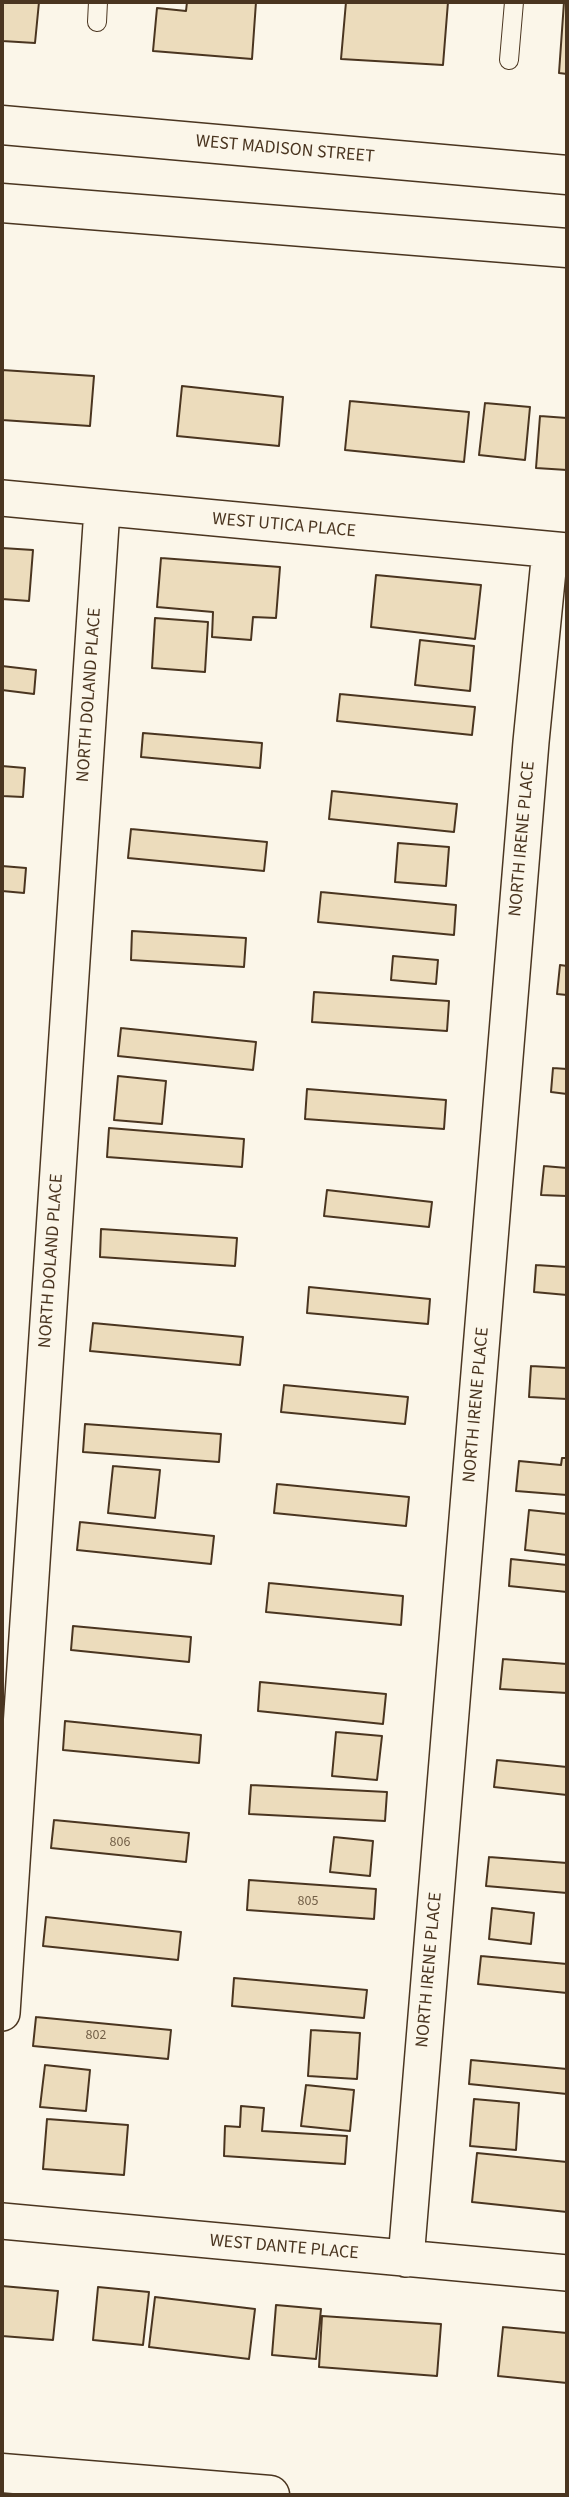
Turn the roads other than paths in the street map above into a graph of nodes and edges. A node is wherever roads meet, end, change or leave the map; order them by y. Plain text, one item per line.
1 (98, 2) edge
2 (514, 2) edge
3 (97, 22) dead end
4 (509, 60) dead end
5 (2, 125) edge
6 (567, 175) edge
7 (2, 203) edge
8 (567, 248) edge
9 (2, 499) edge
10 (102, 509) junction
11 (559, 551) edge
12 (2, 2013) edge
13 (2, 2221) edge
14 (406, 2259) junction
15 (567, 2273) edge
16 (2, 2473) edge
17 (270, 2495) edge

1 - 3 lane
2 - 4 lane
5 - 6 street, WEST MADISON STREET
7 - 8 street
9 - 10 street, WEST UTICA PLACE
10 - 11 street, WEST UTICA PLACE
10 - 12 street, NORTH DOLAND PLACE
11 - 14 street, NORTH IRENE PLACE
13 - 14 street, WEST DANTE PLACE
14 - 15 street, WEST DANTE PLACE
16 - 17 street

